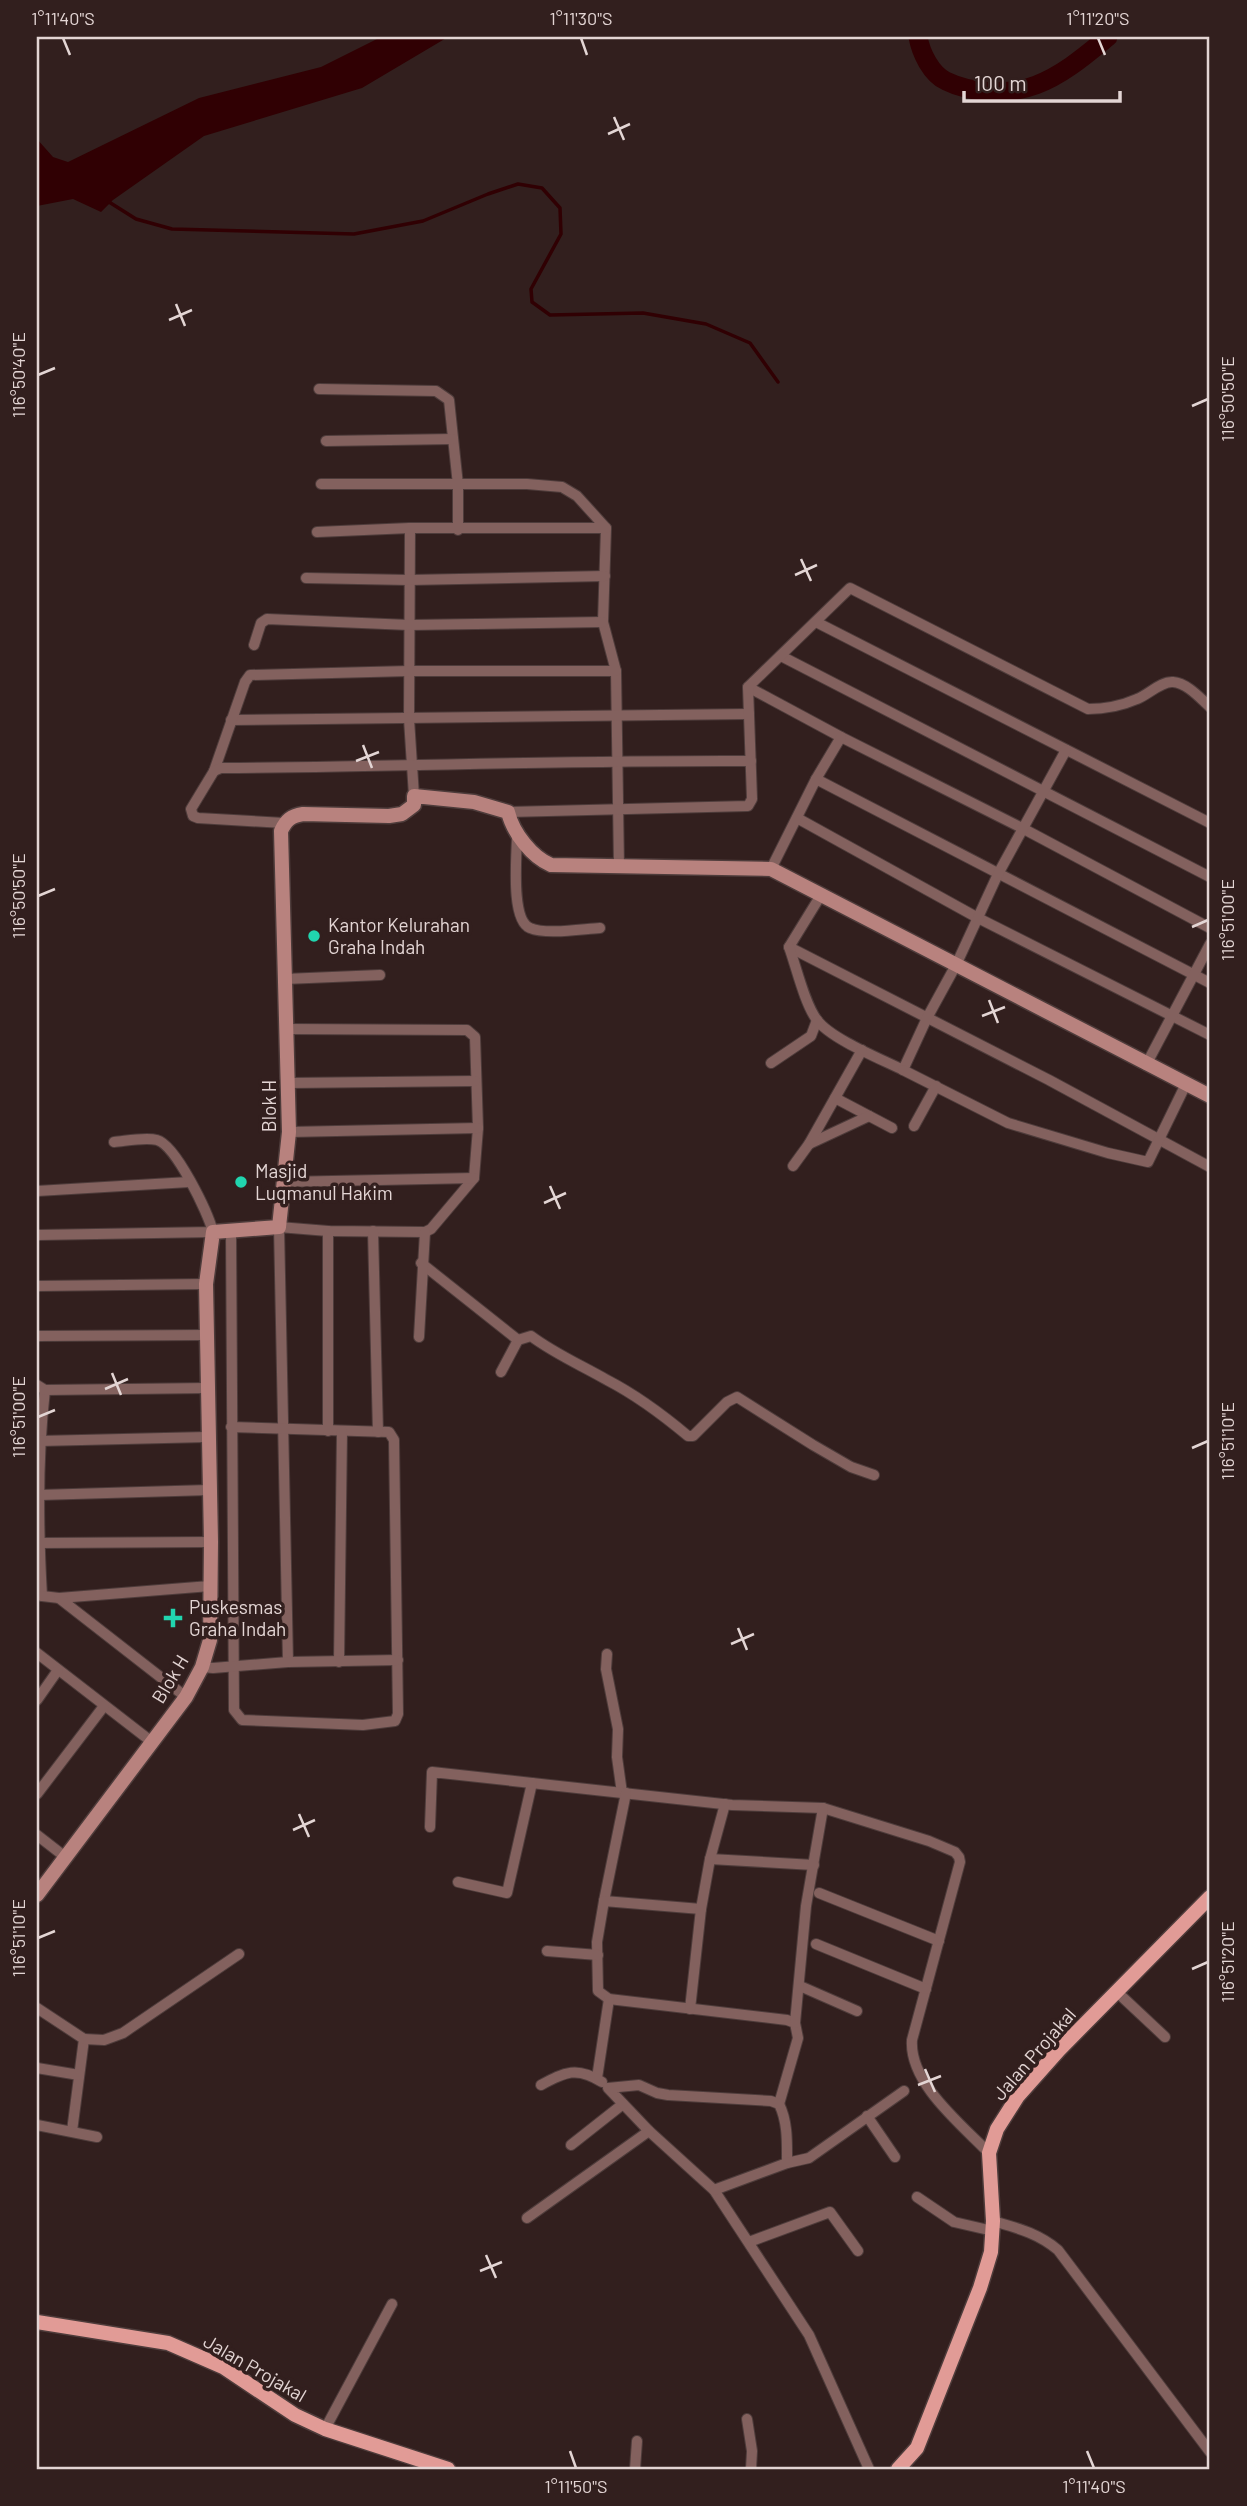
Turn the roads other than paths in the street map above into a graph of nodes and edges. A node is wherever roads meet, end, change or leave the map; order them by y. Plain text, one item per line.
1 (319, 389) dead end
2 (453, 439) junction
3 (326, 441) dead end
4 (321, 484) dead end
5 (458, 485) junction
6 (410, 528) junction
7 (606, 528) junction
8 (458, 530) junction
9 (317, 532) dead end
10 (605, 576) junction
11 (306, 579) dead end
12 (409, 580) junction
13 (603, 622) junction
14 (816, 622) junction
15 (409, 625) junction
16 (254, 645) dead end
17 (781, 656) junction
18 (409, 671) junction
19 (616, 671) junction
20 (748, 687) junction
21 (1210, 707) edge
22 (749, 714) junction
23 (616, 717) junction
24 (409, 719) junction
25 (231, 720) junction
26 (841, 737) junction
27 (1066, 750) junction
28 (617, 761) junction
29 (751, 761) junction
30 (412, 767) junction
31 (214, 771) junction
32 (816, 779) junction
33 (1045, 791) junction
34 (414, 796) junction
35 (618, 809) junction
36 (508, 812) junction
37 (797, 818) junction
38 (284, 823) junction
39 (1210, 823) edge
40 (1022, 828) junction
41 (517, 835) junction
42 (619, 867) junction
43 (771, 869) junction
44 (998, 874) junction
45 (1210, 877) edge
46 (821, 895) junction
47 (978, 918) junction
48 (600, 928) dead end
49 (1210, 928) edge
50 (1210, 943) edge
51 (789, 947) junction
52 (956, 965) junction
53 (380, 975) dead end
54 (1194, 975) junction
55 (285, 979) junction
56 (1210, 983) edge
57 (1173, 1015) junction
58 (927, 1018) junction
59 (817, 1020) junction
60 (287, 1029) junction
61 (1210, 1035) edge
62 (862, 1050) junction
63 (771, 1063) dead end
64 (1146, 1065) junction
65 (903, 1070) junction
66 (475, 1081) junction
67 (288, 1083) junction
68 (1186, 1084) junction
69 (936, 1086) junction
70 (1210, 1096) edge
71 (835, 1098) junction
72 (869, 1116) junction
73 (914, 1126) dead end
74 (478, 1128) junction
75 (892, 1128) dead end
76 (289, 1132) junction
77 (1159, 1139) junction
78 (114, 1142) dead end
79 (809, 1144) junction
80 (793, 1166) dead end
81 (1210, 1167) edge
82 (474, 1178) junction
83 (189, 1182) junction
84 (284, 1182) junction
85 (37, 1191) edge
86 (279, 1227) junction
87 (231, 1231) junction
88 (328, 1231) junction
89 (373, 1231) junction
90 (213, 1232) junction
91 (425, 1232) junction
92 (37, 1235) edge
93 (421, 1263) junction
94 (206, 1284) junction
95 (37, 1286) edge
96 (208, 1335) junction
97 (37, 1336) edge
98 (419, 1338) dead end
99 (518, 1340) junction
100 (501, 1372) dead end
101 (41, 1388) edge
102 (209, 1388) junction
103 (231, 1427) junction
104 (282, 1428) junction
105 (328, 1431) junction
106 (342, 1431) junction
107 (378, 1432) junction
108 (207, 1437) junction
109 (39, 1441) junction
110 (874, 1475) dead end
111 (208, 1490) junction
112 (38, 1495) junction
113 (211, 1542) junction
114 (38, 1543) junction
115 (210, 1586) junction
116 (59, 1598) junction
117 (39, 1599) edge
118 (37, 1653) edge
119 (607, 1654) dead end
120 (398, 1660) junction
121 (288, 1662) junction
122 (340, 1662) junction
123 (233, 1665) junction
124 (202, 1667) junction
125 (58, 1670) junction
126 (186, 1697) junction
127 (37, 1700) edge
128 (104, 1706) junction
129 (152, 1742) junction
130 (532, 1783) junction
131 (624, 1793) junction
132 (37, 1794) edge
133 (725, 1804) junction
134 (823, 1808) junction
135 (430, 1827) dead end
136 (37, 1835) edge
137 (64, 1856) junction
138 (710, 1859) junction
139 (814, 1865) junction
140 (458, 1882) dead end
141 (819, 1893) dead end
142 (37, 1895) edge
143 (1210, 1897) edge
144 (604, 1901) junction
145 (701, 1909) junction
146 (939, 1941) junction
147 (816, 1944) dead end
148 (547, 1951) dead end
149 (239, 1954) dead end
150 (598, 1955) junction
151 (800, 1986) junction
152 (926, 1989) junction
153 (1117, 1992) junction
154 (610, 1999) junction
155 (37, 2008) edge
156 (690, 2009) junction
157 (857, 2011) dead end
158 (795, 2024) junction
159 (1165, 2037) dead end
160 (84, 2039) junction
161 (37, 2068) edge
162 (79, 2075) junction
163 (597, 2078) junction
164 (541, 2085) dead end
165 (608, 2088) junction
166 (904, 2091) dead end
167 (623, 2104) junction
168 (779, 2104) junction
169 (867, 2116) junction
170 (37, 2125) edge
171 (72, 2131) junction
172 (649, 2131) junction
173 (97, 2137) dead end
174 (571, 2145) dead end
175 (989, 2153) junction
176 (895, 2157) dead end
177 (788, 2163) junction
178 (714, 2190) junction
179 (917, 2197) dead end
180 (527, 2218) dead end
181 (993, 2226) junction
182 (749, 2242) junction
183 (858, 2251) dead end
184 (392, 2304) dead end
185 (37, 2322) edge
186 (747, 2419) dead end
187 (325, 2429) junction
188 (637, 2441) dead end
189 (1210, 2452) edge
190 (448, 2469) edge
191 (635, 2469) edge
192 (751, 2469) edge
193 (869, 2469) edge
194 (898, 2469) edge

1 - 2 street
2 - 3 street
2 - 5 street
4 - 5 street
5 - 7 street
5 - 8 street
6 - 8 street
6 - 9 street
6 - 12 street
7 - 8 street
7 - 10 street
10 - 12 street
10 - 13 street
11 - 12 street
12 - 15 street
13 - 15 street
13 - 19 street
14 - 17 street
14 - 21 street
14 - 27 street
15 - 16 street
15 - 18 street
17 - 20 street
17 - 33 street
18 - 19 street
18 - 24 street
18 - 25 street
19 - 23 street
20 - 22 street
20 - 26 street
22 - 23 street
22 - 29 street
23 - 24 street
23 - 28 street
24 - 25 street
24 - 30 street
25 - 31 street
26 - 32 street
26 - 40 street
27 - 33 street
27 - 39 street
28 - 29 street
28 - 30 street
28 - 35 street
29 - 35 street
30 - 31 street
30 - 34 street
31 - 38 street
32 - 37 street
32 - 44 street
33 - 40 street
33 - 45 street
34 - 36 street
34 - 38 street
35 - 36 street
35 - 42 street
36 - 41 street
37 - 43 street
37 - 47 street
38 - 55 street, Blok H
40 - 44 street
40 - 49 street
41 - 42 street
41 - 48 street
42 - 43 street
43 - 46 street
44 - 47 street
44 - 54 street
46 - 51 street
46 - 52 street
47 - 52 street
47 - 57 street
50 - 54 street
51 - 58 street
51 - 59 street
52 - 58 street
52 - 64 street
53 - 55 street
54 - 56 street
54 - 57 street
55 - 60 street, Blok H
57 - 61 street
57 - 64 street
58 - 65 street
58 - 77 street
59 - 62 street
59 - 63 street
60 - 66 street
60 - 67 street, Blok H
62 - 65 street
62 - 71 street
64 - 68 street
65 - 69 street
66 - 67 street
66 - 74 street
67 - 76 street, Blok H
68 - 70 street
68 - 77 street
69 - 73 street
69 - 77 street
71 - 72 street
71 - 79 street
72 - 75 street
72 - 79 street
74 - 76 street
74 - 82 street
76 - 84 street, Blok H
77 - 81 street
78 - 83 street
79 - 80 street
82 - 84 street
82 - 91 street
83 - 85 street
83 - 90 street
84 - 86 street, Blok H
86 - 87 street
86 - 88 street
86 - 104 street
87 - 90 street
87 - 103 street
88 - 89 street
88 - 105 street
89 - 91 street
89 - 107 street
90 - 92 street
90 - 94 street, Blok H
91 - 93 street
93 - 98 street
93 - 99 street
94 - 95 street
94 - 96 street, Blok H
96 - 97 street
96 - 102 street, Blok H
99 - 100 street
99 - 110 street
101 - 102 street
101 - 109 street
102 - 108 street, Blok H
103 - 104 street
103 - 123 street
104 - 105 street
104 - 121 street
105 - 106 street
106 - 107 street
106 - 122 street
107 - 120 street
108 - 109 street
108 - 111 street, Blok H
109 - 112 street
111 - 112 street
111 - 113 street, Blok H
112 - 114 street
113 - 114 street
113 - 115 street, Blok H
114 - 117 street
115 - 116 street
115 - 124 street, Blok H
116 - 117 street
116 - 126 street
118 - 125 street
119 - 131 street
120 - 122 street
120 - 123 street
121 - 122 street
121 - 123 street
123 - 124 street
124 - 126 street, Blok H
125 - 127 street
125 - 128 street
126 - 129 street, Blok H
128 - 129 street
128 - 132 street
129 - 137 street, Blok H
130 - 131 street
130 - 135 street
130 - 140 street
131 - 133 street
131 - 144 street
133 - 134 street
133 - 138 street
134 - 139 street
134 - 146 street
136 - 137 street
137 - 142 street, Blok H
138 - 139 street
138 - 145 street
139 - 151 street
141 - 146 street
143 - 153 main road, Jalan Projakal
144 - 145 street
144 - 150 street
145 - 156 street
146 - 152 street
147 - 152 street
148 - 150 street
149 - 160 street
150 - 154 street
151 - 157 street
151 - 158 street
152 - 175 street
153 - 159 street
153 - 175 main road, Jalan Projakal
154 - 156 street
154 - 163 street
155 - 160 street
156 - 158 street
158 - 168 street
160 - 162 street
161 - 162 street
162 - 171 street
163 - 164 street
163 - 165 street
165 - 167 street
165 - 168 street
166 - 169 street
167 - 172 street
167 - 174 street
168 - 177 street
169 - 176 street
169 - 177 street
170 - 171 street
171 - 173 street
172 - 178 street
172 - 180 street
175 - 181 main road, Jalan Projakal
177 - 178 street
178 - 182 street
179 - 181 street
181 - 189 street
181 - 194 main road, Jalan Projakal
182 - 183 street
182 - 193 street
184 - 187 street
185 - 187 main road, Jalan Projakal
186 - 192 street
187 - 190 main road, Jalan Projakal
188 - 191 street

